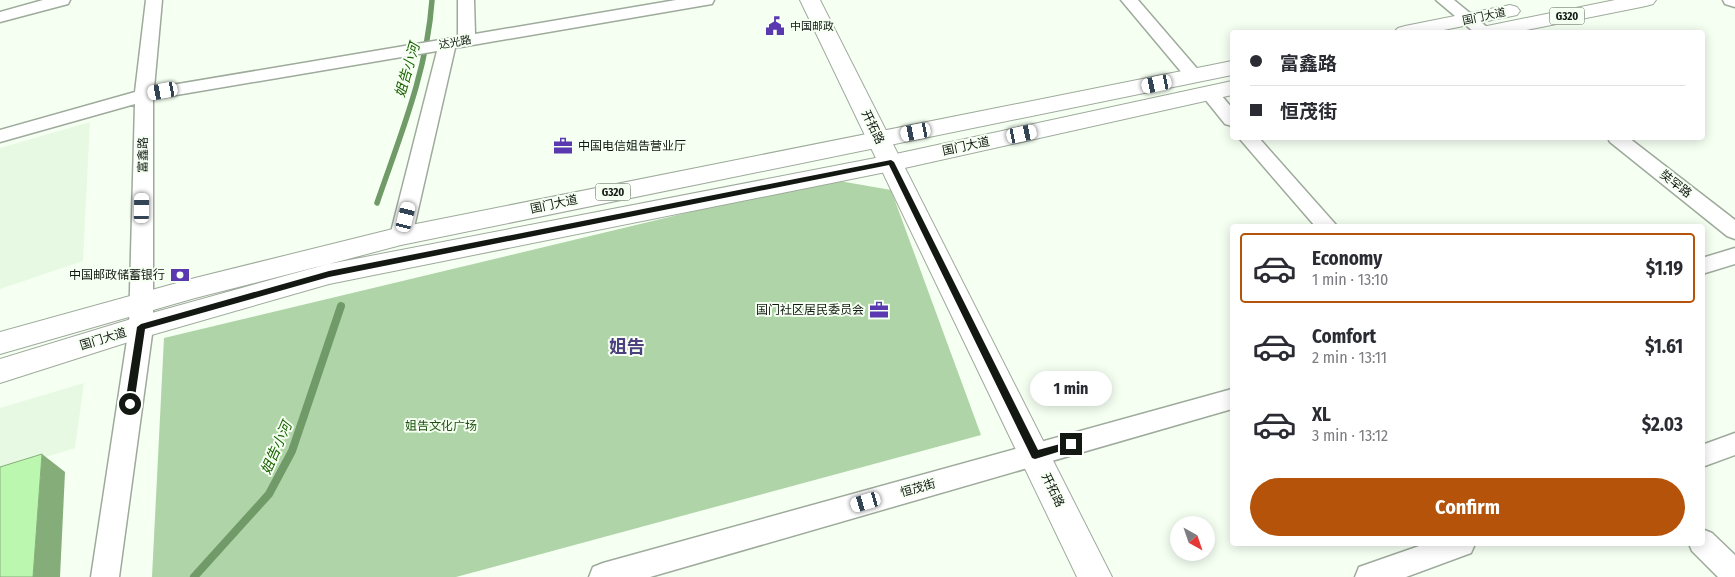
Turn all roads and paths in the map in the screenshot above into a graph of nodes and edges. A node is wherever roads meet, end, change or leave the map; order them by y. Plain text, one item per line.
1 (62, 0) edge
2 (154, 0) edge
3 (466, 0) edge
4 (706, 0) edge
5 (810, 0) edge
6 (1129, 0) edge
7 (1444, 0) edge
8 (1563, 0) edge
9 (1646, 0) edge
10 (1732, 0) edge
11 (1735, 2) edge
12 (0, 17) edge
13 (1468, 20) junction
14 (1416, 30) edge
15 (1482, 30) edge
16 (1495, 30) edge
17 (468, 40) junction
18 (444, 44) junction
19 (1230, 70) edge
20 (1212, 86) edge
21 (144, 94) junction
22 (1230, 117) edge
23 (0, 136) edge
24 (1250, 140) edge
25 (1620, 140) edge
26 (885, 151) junction
27 (1325, 224) edge
28 (1735, 231) edge
29 (401, 236) junction
30 (1735, 256) edge
31 (1705, 265) edge
32 (141, 315) junction
33 (0, 343) edge
34 (0, 371) edge
35 (1230, 400) edge
36 (1735, 444) edge
37 (1035, 455) junction
38 (1705, 455) edge
39 (1705, 545) edge
40 (1455, 546) edge
41 (1735, 574) edge
42 (105, 577) edge
43 (604, 577) edge
44 (1096, 577) edge
45 (1369, 577) edge

1 - 12 street
2 - 21 street, 富鑫路
3 - 17 street
4 - 17 street, 达光路
5 - 26 main road, 开拓路
6 - 20 street
7 - 13 street
8 - 13 main road, 国门大道 / G320
9 - 16 main road, 国门大道 / G320
10 - 11 street
13 - 14 main road, 国门大道 / G320
13 - 15 street
17 - 18 street, 达光路
18 - 21 street, 达光路
18 - 29 street
19 - 20 main road, 国门大道 / G320
20 - 22 street
20 - 26 main road, 国门大道 / G320
21 - 23 street, 达光路
21 - 32 street, 富鑫路
24 - 27 street
25 - 28 street, 奘罕路
26 - 29 main road, 国门大道 / G320
26 - 32 main road, 国门大道 / G320
26 - 37 main road, 开拓路
29 - 32 main road, 国门大道 / G320
30 - 31 street
32 - 33 main road, 国门大道 / G320
32 - 34 main road, 国门大道 / G320
32 - 42 street, 富鑫路
35 - 37 street, 恒茂街
36 - 38 street
37 - 43 street, 恒茂街
37 - 44 main road, 开拓路
39 - 41 street
40 - 45 street

